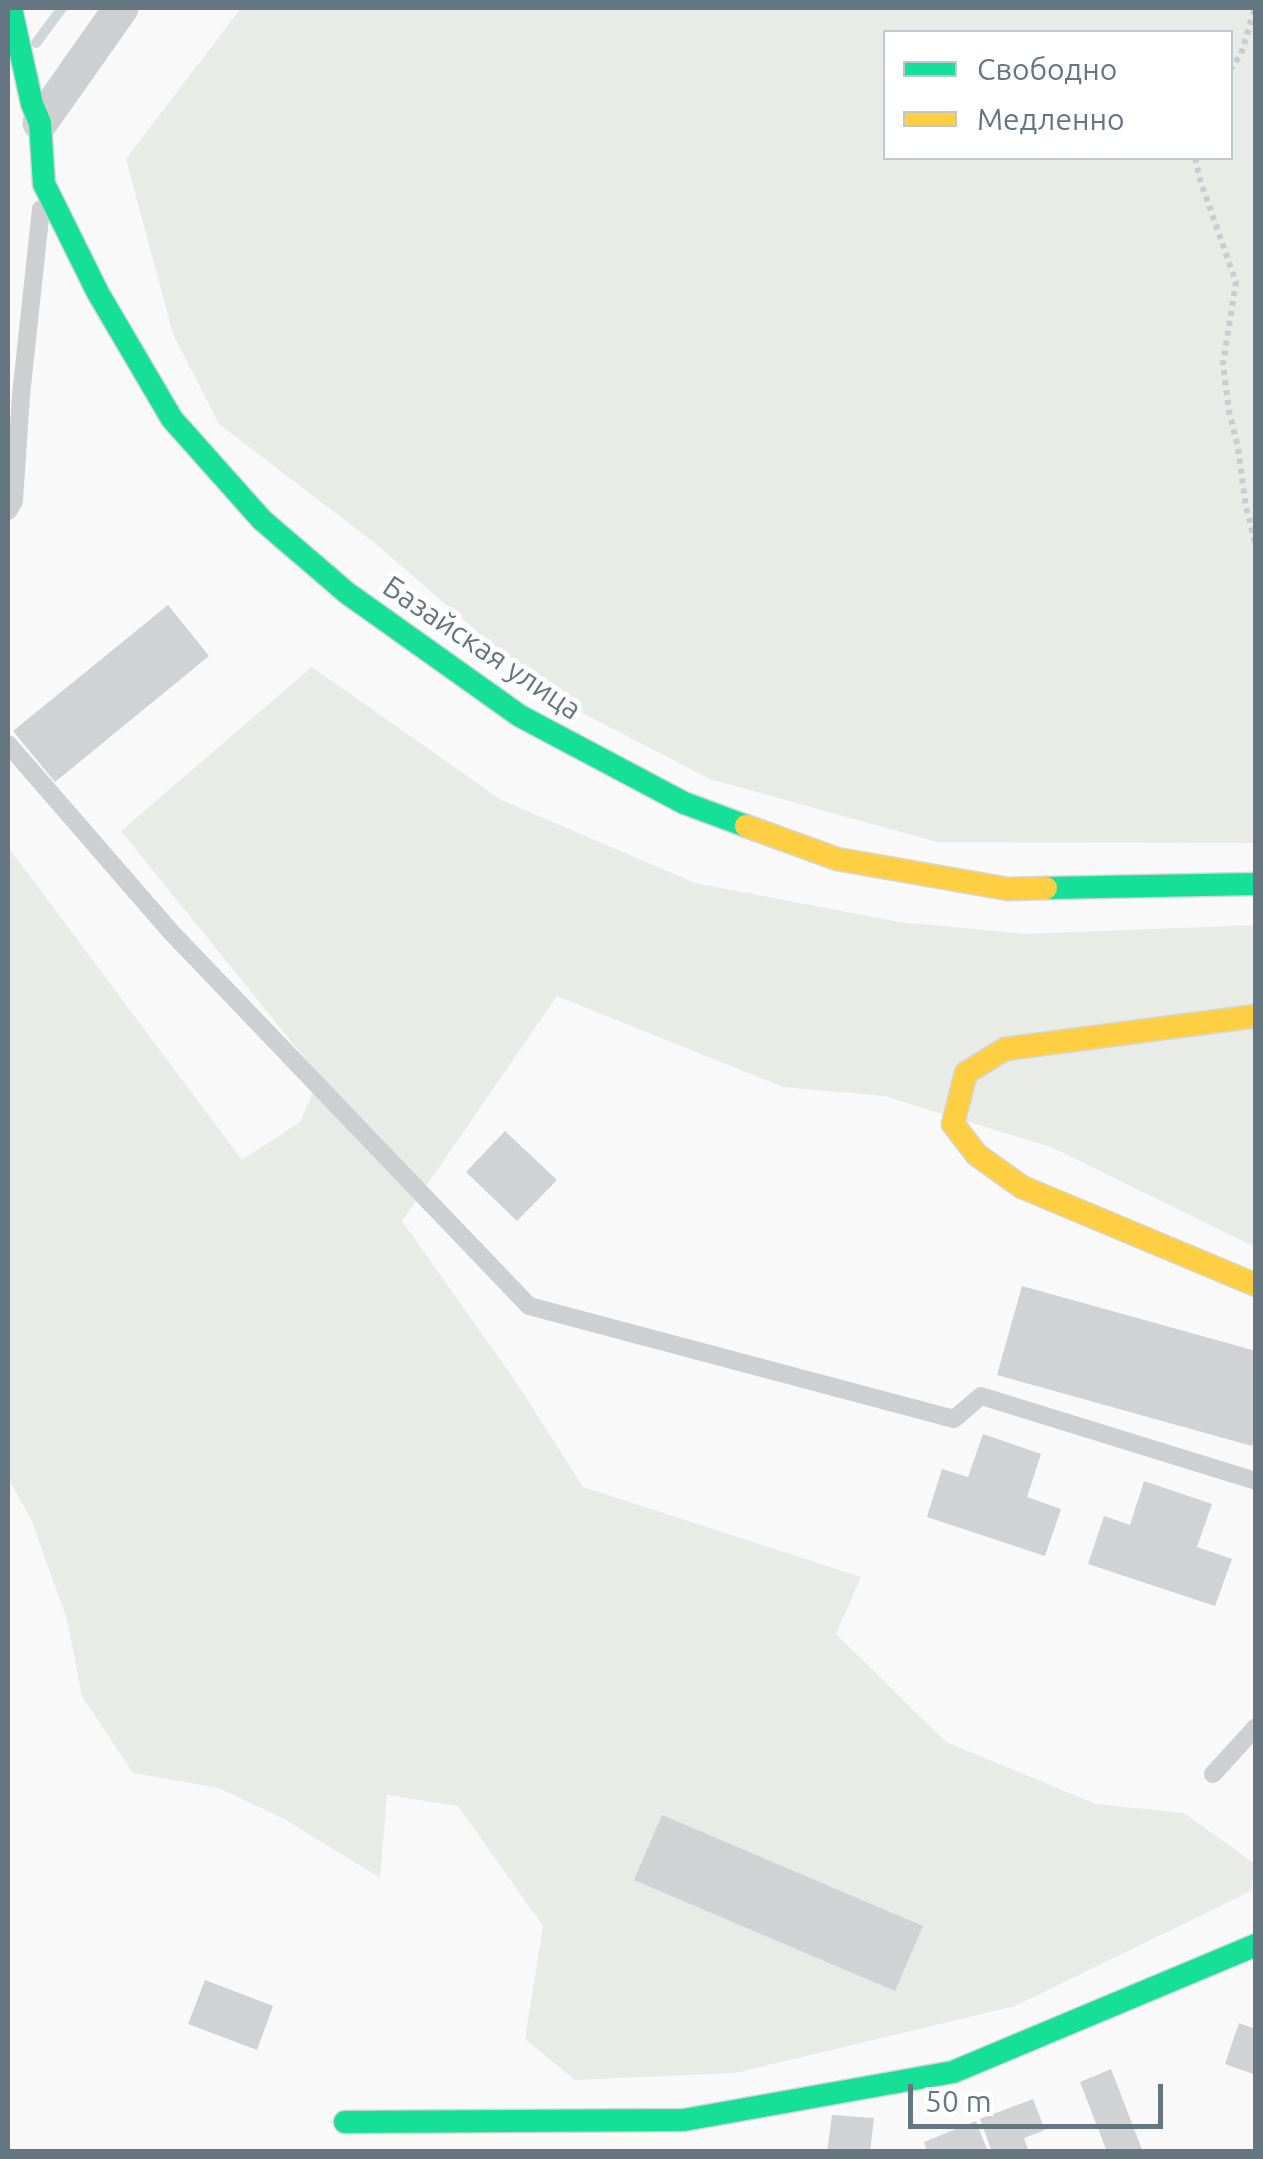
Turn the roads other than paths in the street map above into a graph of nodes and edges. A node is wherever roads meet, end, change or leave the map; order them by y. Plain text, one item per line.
1 (121, 8) edge
2 (11, 12) edge
3 (36, 113) junction
4 (44, 184) junction
5 (8, 510) edge
6 (8, 744) edge
7 (1256, 884) edge
8 (1256, 1016) edge
9 (1256, 1285) edge
10 (1256, 1481) edge
11 (1256, 1727) edge
12 (1213, 1774) dead end
13 (1256, 1945) edge
14 (345, 2122) dead end

1 - 3 street
2 - 3 street, Базайская улица
3 - 4 street, Базайская улица
4 - 5 lane
4 - 7 street, Базайская улица
6 - 10 lane
8 - 9 street
11 - 12 lane
13 - 14 street

